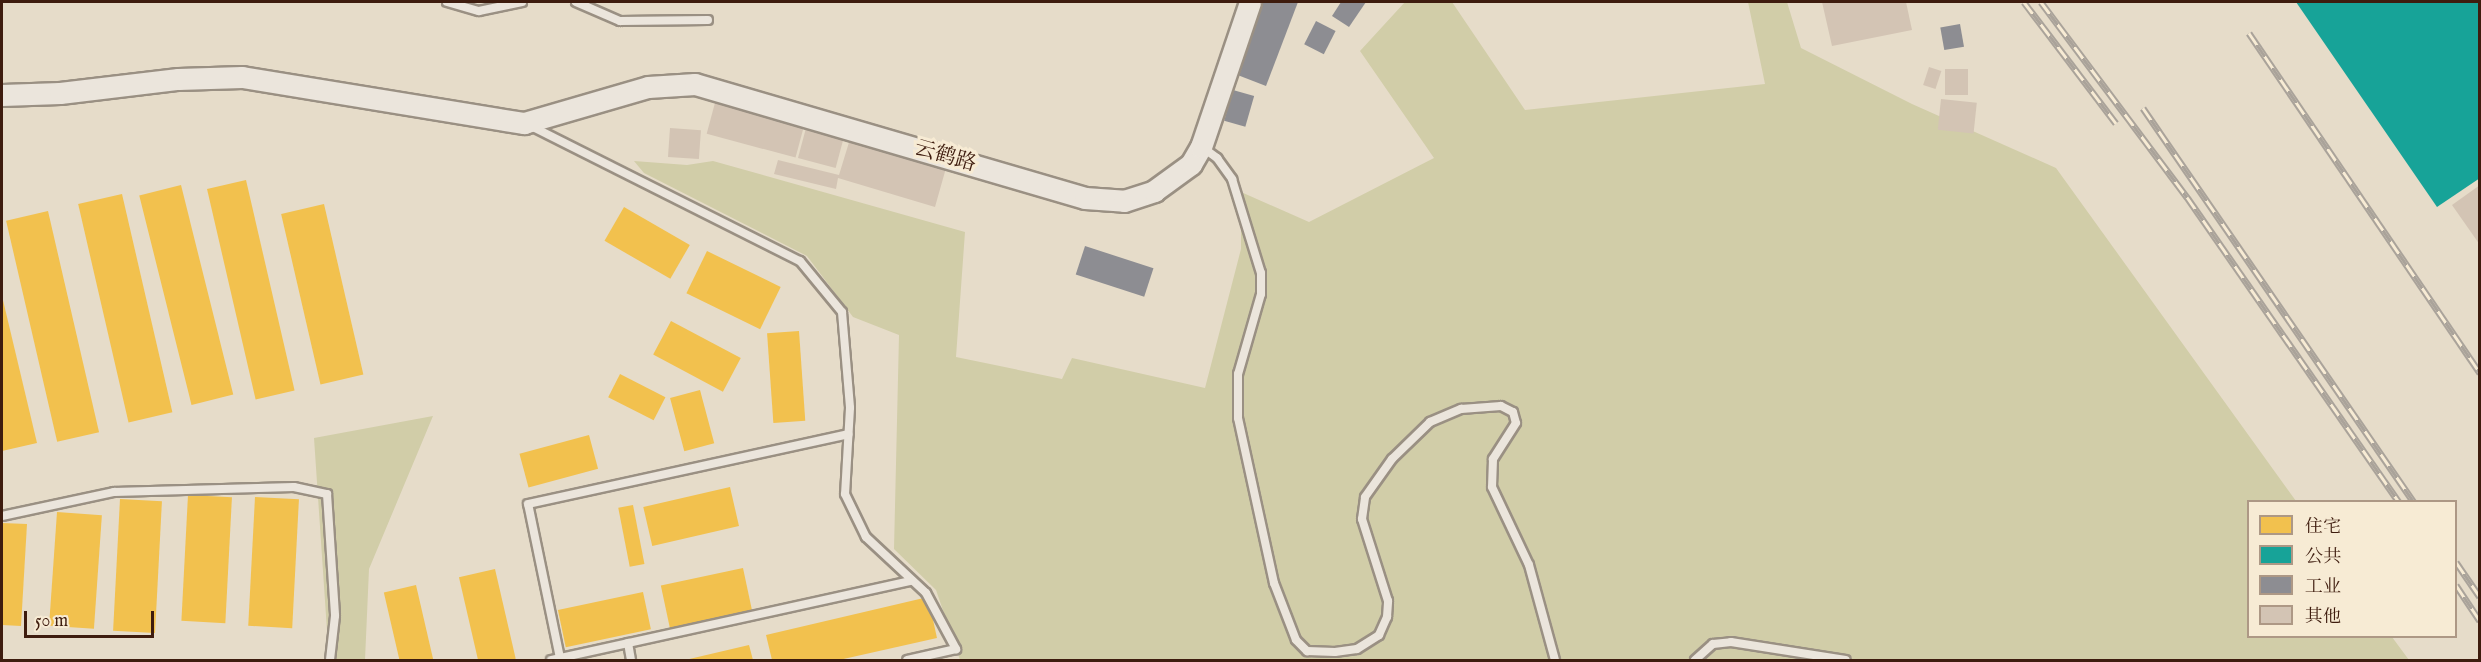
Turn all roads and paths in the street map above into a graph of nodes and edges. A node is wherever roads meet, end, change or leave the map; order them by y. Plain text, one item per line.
1 (447, 2) edge
2 (522, 2) edge
3 (576, 2) edge
4 (1250, 2) edge
5 (708, 20) dead end
6 (2, 95) edge
7 (524, 123) junction
8 (1201, 147) junction
9 (848, 434) junction
10 (2, 516) edge
11 (910, 582) junction
12 (628, 643) junction
13 (560, 658) junction
14 (330, 660) edge
15 (551, 660) edge
16 (632, 660) edge
17 (907, 660) edge
18 (1555, 660) edge
19 (1695, 660) edge
20 (1846, 660) edge

1 - 2 lane
3 - 5 lane
4 - 8 street, 云鹤路
6 - 7 street
7 - 8 street, 云鹤路
7 - 9 lane
8 - 18 lane
9 - 11 lane
9 - 13 lane
10 - 14 lane
11 - 12 lane
11 - 17 lane
12 - 13 lane
12 - 16 lane
13 - 15 lane
19 - 20 lane

